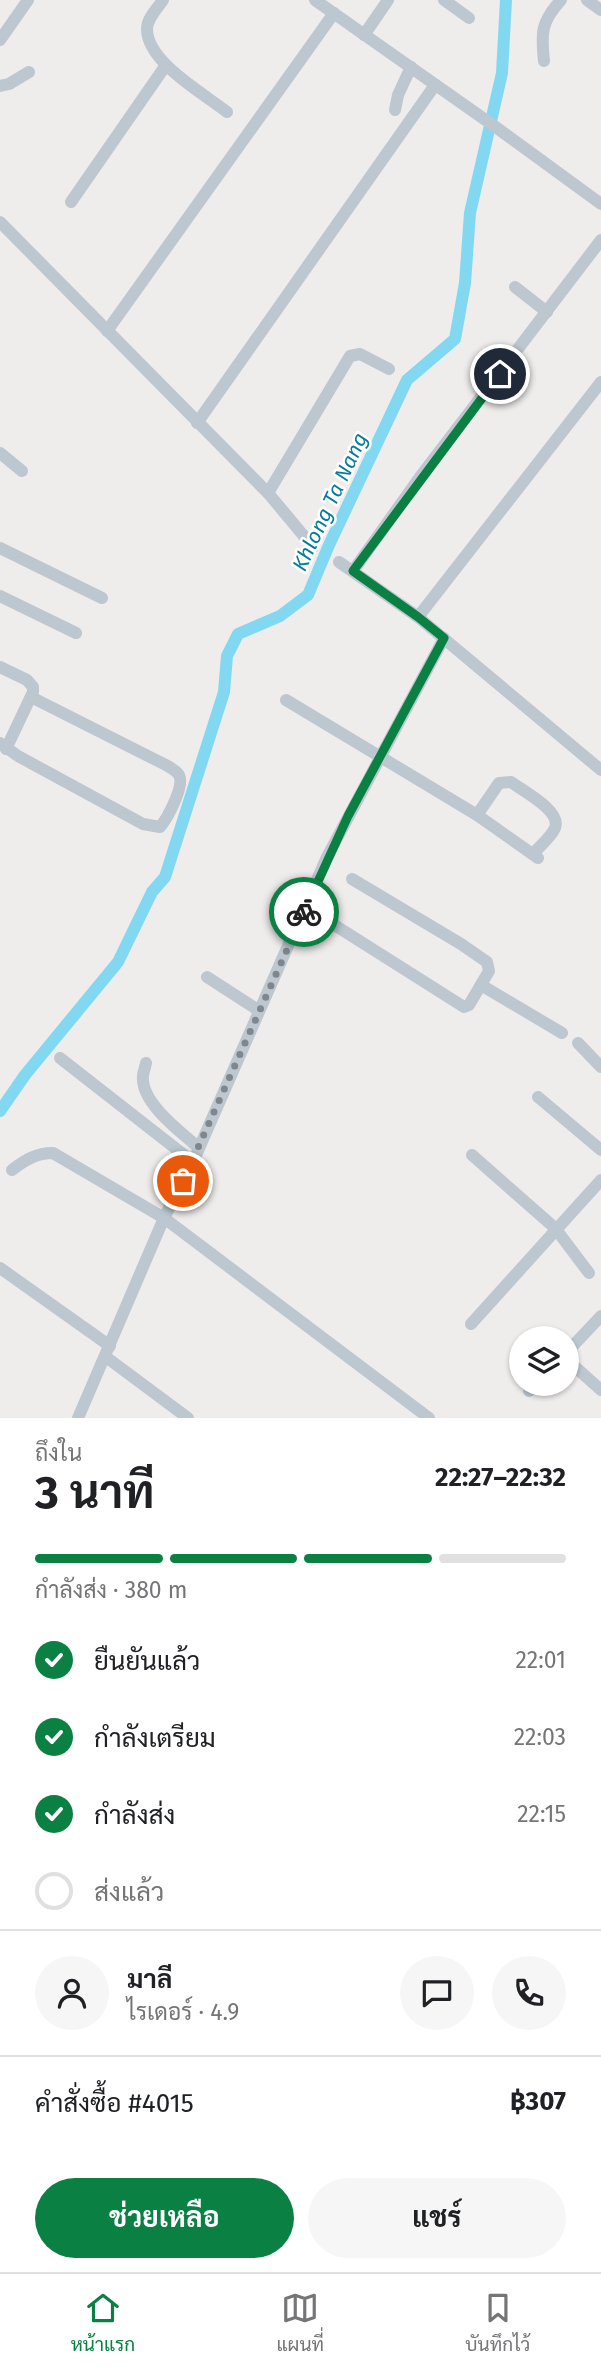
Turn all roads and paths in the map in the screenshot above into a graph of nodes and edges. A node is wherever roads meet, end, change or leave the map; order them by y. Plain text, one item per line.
1 (28, 0) edge
2 (163, 0) edge
3 (315, 0) edge
4 (388, 0) edge
5 (444, 0) edge
6 (561, 0) edge
7 (587, 0) edge
8 (601, 10) edge
9 (334, 13) junction
10 (469, 18) dead end
11 (364, 35) junction
12 (0, 40) edge
13 (544, 61) dead end
14 (166, 65) junction
15 (411, 67) junction
16 (29, 72) dead end
17 (435, 85) junction
18 (0, 86) edge
19 (395, 110) dead end
20 (227, 111) dead end
21 (71, 202) dead end
22 (601, 204) edge
23 (0, 222) edge
24 (601, 240) edge
25 (515, 287) dead end
26 (547, 312) junction
27 (107, 331) junction
28 (388, 369) dead end
29 (601, 382) edge
30 (197, 424) junction
31 (0, 453) edge
32 (22, 471) dead end
33 (268, 494) junction
34 (313, 547) dead end
35 (0, 548) edge
36 (339, 562) dead end
37 (353, 571) junction
38 (0, 596) edge
39 (103, 598) dead end
40 (418, 617) junction
41 (76, 632) dead end
42 (444, 638) junction
43 (0, 667) edge
44 (31, 697) junction
45 (286, 700) dead end
46 (3, 746) edge
47 (380, 755) junction
48 (601, 769) edge
49 (477, 815) junction
50 (352, 879) dead end
51 (309, 901) junction
52 (207, 976) dead end
53 (481, 985) junction
54 (258, 1010) junction
55 (562, 1033) dead end
56 (578, 1043) dead end
57 (60, 1058) dead end
58 (146, 1063) dead end
59 (601, 1068) edge
60 (538, 1097) dead end
61 (199, 1148) junction
62 (601, 1150) edge
63 (472, 1155) dead end
64 (193, 1162) junction
65 (12, 1170) dead end
66 (601, 1180) edge
67 (164, 1218) junction
68 (555, 1228) junction
69 (0, 1268) edge
70 (589, 1272) dead end
71 (601, 1317) edge
72 (471, 1324) dead end
73 (579, 1340) edge
74 (108, 1352) junction
75 (579, 1370) edge
76 (601, 1390) edge
77 (78, 1418) edge
78 (188, 1418) edge
79 (429, 1418) edge

1 - 12 street
2 - 14 street
3 - 9 street
4 - 11 street
5 - 10 street
6 - 13 street
7 - 8 street
9 - 11 street
9 - 27 street
11 - 15 street
14 - 20 street
14 - 21 street
15 - 17 street
15 - 19 street
16 - 18 street
17 - 22 street
17 - 30 street
23 - 27 street
24 - 26 street
25 - 26 street
26 - 37 street
27 - 30 street
28 - 33 street
29 - 40 street
30 - 33 street
31 - 32 street
33 - 34 street
35 - 39 street
36 - 37 street
37 - 40 street
38 - 41 street
40 - 42 street
42 - 47 street
42 - 48 street
43 - 44 street
44 - 46 street
44 - 46 street
45 - 47 street
47 - 49 street
47 - 51 street
49 - 49 street
50 - 53 street
51 - 53 street
51 - 54 street
52 - 54 street
53 - 55 street
54 - 61 street
56 - 59 street
57 - 64 street
58 - 61 street
60 - 62 street
61 - 64 street
63 - 68 street
64 - 67 street
65 - 67 street
66 - 68 street
67 - 74 street
67 - 79 street
68 - 70 street
68 - 72 street
69 - 74 street
71 - 73 street
74 - 77 street
74 - 78 street
75 - 76 street

